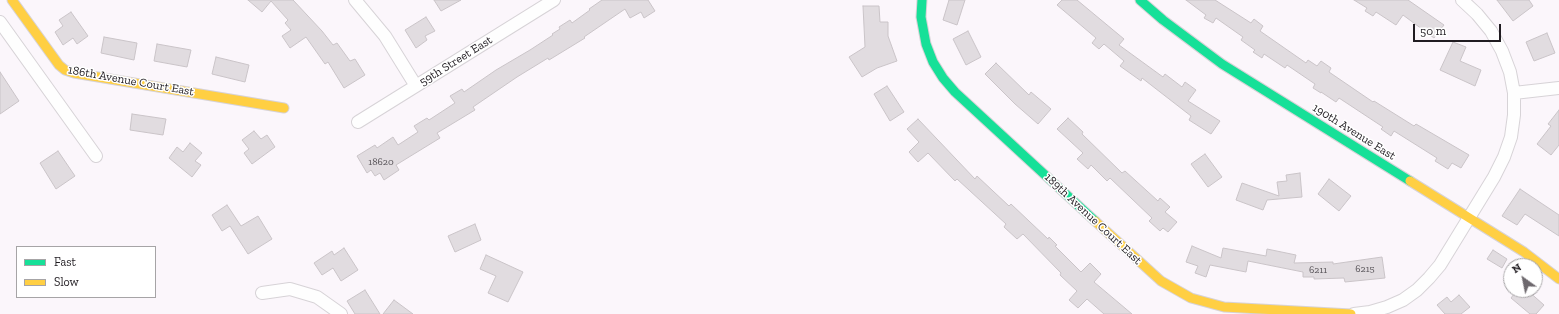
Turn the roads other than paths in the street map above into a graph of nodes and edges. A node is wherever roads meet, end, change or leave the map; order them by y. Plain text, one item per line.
1 (12, 0) edge
2 (355, 0) edge
3 (554, 0) edge
4 (922, 0) edge
5 (1140, 0) edge
6 (1462, 0) edge
7 (0, 22) edge
8 (416, 86) junction
9 (1559, 88) edge
10 (1514, 94) junction
11 (284, 108) dead end
12 (358, 122) dead end
13 (96, 156) dead end
14 (1468, 218) junction
15 (1559, 279) edge
16 (262, 293) dead end
17 (341, 314) edge
18 (1352, 314) edge

1 - 11 street, 186th Avenue Court East
2 - 8 street
3 - 8 street, 59th Street East
4 - 18 street, 189th Avenue Court East
5 - 14 street, 190th Avenue East
6 - 10 street, 189th Avenue Court East
7 - 13 street
8 - 12 street, 59th Street East
9 - 10 street
10 - 14 street, 189th Avenue Court East
14 - 15 street, 190th Avenue East
14 - 18 street, 189th Avenue Court East
16 - 17 street

